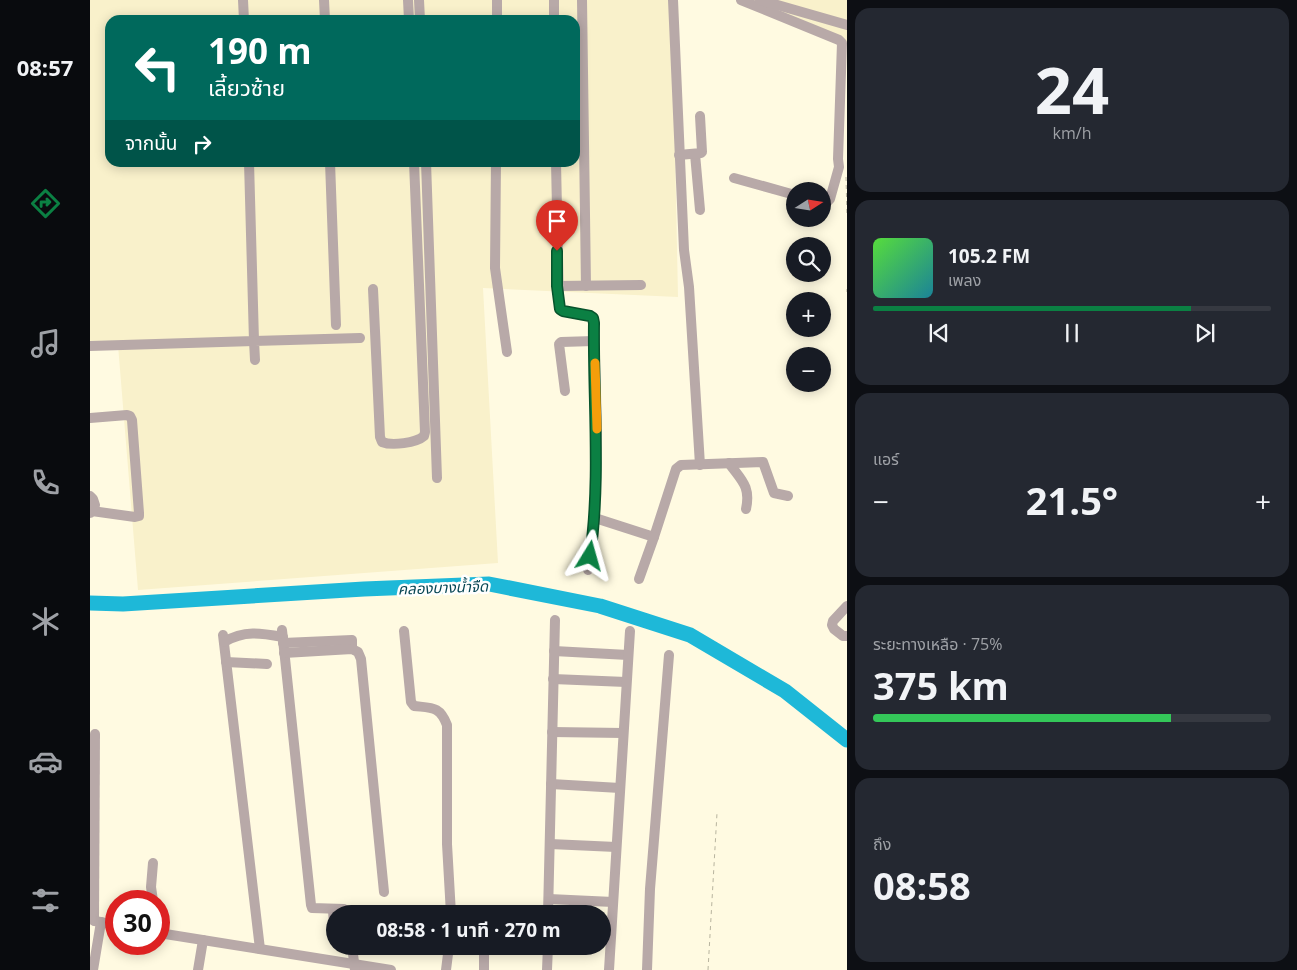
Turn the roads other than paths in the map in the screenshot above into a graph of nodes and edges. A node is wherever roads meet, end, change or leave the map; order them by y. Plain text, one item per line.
1 (243, 0) edge
2 (324, 0) edge
3 (408, 0) edge
4 (419, 0) edge
5 (497, 0) edge
6 (554, 0) edge
7 (582, 0) edge
8 (666, 0) edge
9 (673, 0) edge
10 (741, 0) edge
11 (760, 0) edge
12 (244, 15) edge
13 (325, 15) edge
14 (409, 15) edge
15 (420, 15) edge
16 (497, 15) edge
17 (554, 15) edge
18 (847, 25) edge
19 (700, 116) dead end
20 (673, 124) dead end
21 (695, 154) junction
22 (679, 155) junction
23 (249, 167) edge
24 (330, 167) edge
25 (414, 167) edge
26 (426, 167) edge
27 (496, 167) edge
28 (556, 167) edge
29 (843, 169) edge
30 (734, 178) dead end
31 (786, 192) edge
32 (831, 197) edge
33 (700, 210) dead end
34 (641, 285) dead end
35 (557, 286) junction
36 (586, 286) junction
37 (373, 289) dead end
38 (336, 325) dead end
39 (360, 338) dead end
40 (254, 341) junction
41 (594, 341) junction
42 (90, 346) edge
43 (507, 352) dead end
44 (255, 360) dead end
45 (565, 391) dead end
46 (90, 418) edge
47 (728, 463) junction
48 (700, 465) junction
49 (437, 478) dead end
50 (90, 496) edge
51 (788, 496) dead end
52 (746, 509) dead end
53 (91, 512) edge
54 (595, 518) junction
55 (654, 537) junction
56 (588, 570) dead end
57 (639, 579) dead end
58 (847, 606) edge
59 (555, 620) dead end
60 (404, 631) dead end
61 (630, 632) dead end
62 (847, 636) edge
63 (283, 641) junction
64 (554, 651) junction
65 (628, 655) junction
66 (669, 655) dead end
67 (226, 662) junction
68 (266, 664) dead end
69 (554, 679) junction
70 (626, 682) junction
71 (552, 732) junction
72 (623, 733) junction
73 (95, 734) dead end
74 (551, 784) junction
75 (620, 788) junction
76 (550, 844) junction
77 (616, 847) junction
78 (153, 863) dead end
79 (92, 884) edge
80 (151, 890) edge
81 (384, 892) dead end
82 (549, 899) junction
83 (613, 902) junction
84 (450, 905) edge
85 (549, 905) edge
86 (326, 909) edge
87 (95, 921) edge
88 (170, 935) edge
89 (203, 940) junction
90 (260, 949) junction
91 (448, 955) edge
92 (484, 955) edge
93 (548, 955) edge
94 (354, 967) edge
95 (93, 970) edge
96 (198, 970) edge
97 (391, 970) edge
98 (446, 970) edge
99 (484, 970) edge
100 (547, 970) edge
101 (609, 970) edge
102 (647, 970) edge

1 - 12 street
2 - 13 street
3 - 14 street
4 - 15 street
5 - 16 street
6 - 17 street
7 - 36 street
8 - 20 street
9 - 22 street
10 - 29 street
11 - 18 street
19 - 21 street
21 - 22 street
21 - 33 street
22 - 48 street
23 - 40 street
24 - 38 street
25 - 37 street
26 - 49 street
27 - 43 street
28 - 35 street
29 - 32 street
30 - 31 street
34 - 36 street
35 - 36 street
35 - 41 street
39 - 40 street
40 - 42 street
40 - 44 street
41 - 45 street
41 - 54 street
46 - 53 street
47 - 48 street
47 - 51 street
47 - 52 street
48 - 55 street
50 - 53 street
54 - 55 street
54 - 56 street
55 - 57 street
58 - 62 street
59 - 64 street
60 - 84 street
61 - 65 street
63 - 67 street
63 - 81 street
63 - 86 street
64 - 65 street
64 - 69 street
65 - 70 street
66 - 102 street
67 - 68 street
67 - 90 street
69 - 70 street
69 - 71 street
70 - 72 street
71 - 72 street
71 - 74 street
72 - 75 street
73 - 79 street
74 - 75 street
74 - 76 street
75 - 77 street
76 - 77 street
76 - 82 street
77 - 83 street
78 - 80 street
79 - 87 street
82 - 83 street
82 - 85 street
83 - 101 street
87 - 95 street
88 - 89 street
89 - 90 street
89 - 96 street
90 - 94 street
91 - 98 street
92 - 99 street
93 - 100 street
94 - 97 street

